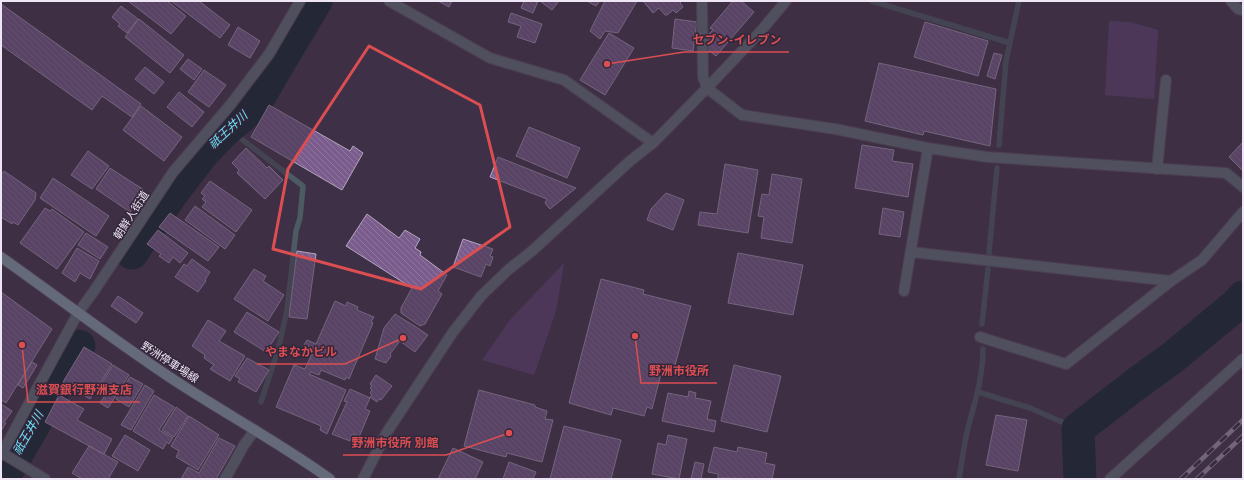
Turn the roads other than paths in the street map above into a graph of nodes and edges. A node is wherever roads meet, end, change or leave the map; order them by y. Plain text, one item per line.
1 (300, 1) edge
2 (389, 1) edge
3 (702, 1) edge
4 (786, 1) edge
5 (1231, 1) edge
6 (1243, 10) edge
7 (1166, 80) dead end
8 (708, 88) junction
9 (653, 143) junction
10 (928, 148) junction
11 (1157, 169) junction
12 (1243, 187) edge
13 (1243, 212) edge
14 (911, 252) junction
15 (1, 257) edge
16 (1171, 281) junction
17 (904, 291) dead end
18 (78, 313) junction
19 (980, 337) dead end
20 (1243, 359) edge
21 (255, 430) junction
22 (4, 456) edge
23 (45, 479) edge
24 (225, 479) edge
25 (330, 479) edge
26 (363, 479) edge
27 (1110, 479) edge

1 - 18 street, 朝鮮人街道
2 - 9 street
3 - 8 street
4 - 8 street
5 - 6 street
7 - 11 street
8 - 9 street
8 - 10 street
9 - 26 street
10 - 11 street
10 - 14 street
11 - 12 street
13 - 16 street
14 - 16 street
14 - 17 street
15 - 18 main road, 野洲停車場線
16 - 19 street
18 - 21 main road, 野洲停車場線
18 - 22 street, 朝鮮人街道
20 - 27 street
21 - 24 street
21 - 25 main road, 野洲停車場線
22 - 23 street

